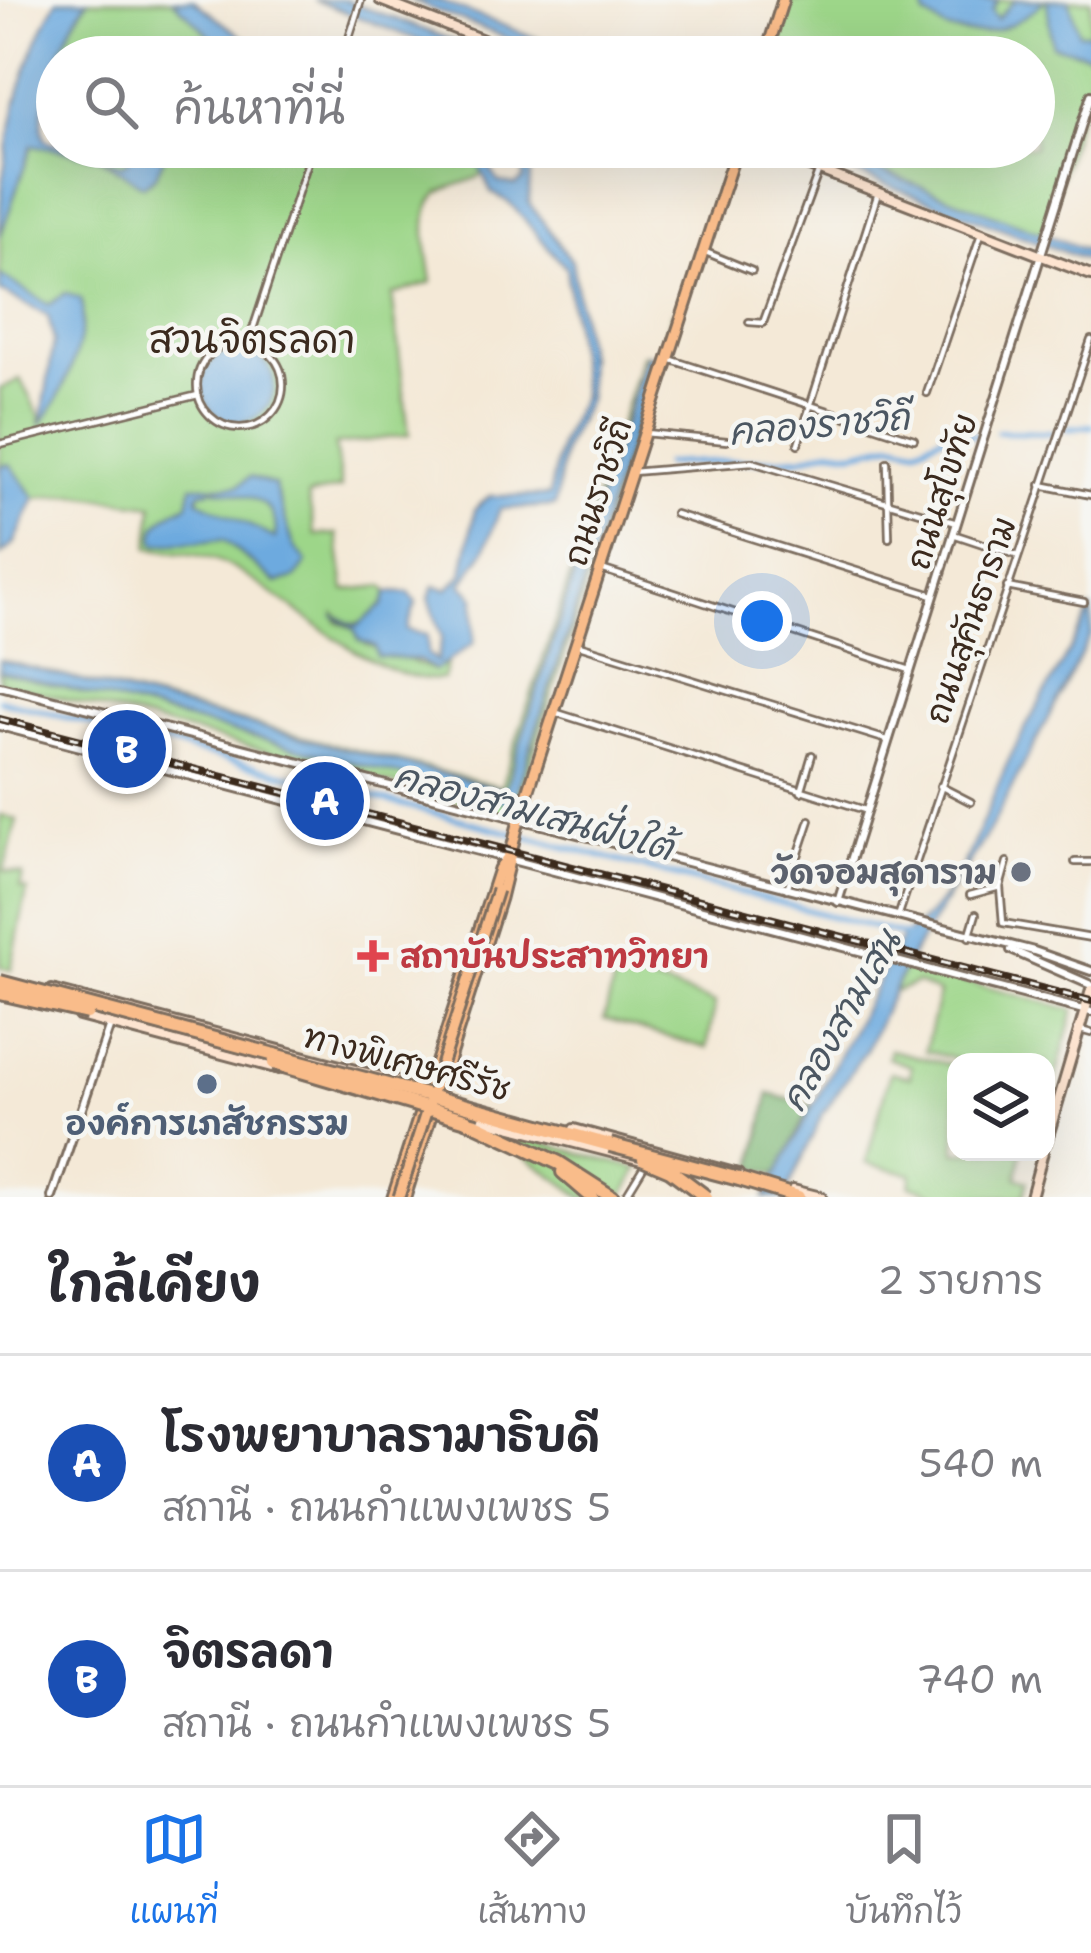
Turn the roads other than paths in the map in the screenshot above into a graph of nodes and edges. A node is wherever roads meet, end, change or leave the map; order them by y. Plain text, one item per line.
1 (380, 0) edge
2 (784, 0) edge
3 (361, 2) edge
4 (350, 36) edge
5 (473, 36) edge
6 (772, 36) edge
7 (1091, 95) edge
8 (1088, 115) edge
9 (306, 168) edge
10 (730, 168) edge
11 (814, 168) edge
12 (819, 170) junction
13 (878, 193) junction
14 (981, 234) junction
15 (703, 251) junction
16 (1041, 256) junction
17 (752, 271) dead end
18 (1091, 275) edge
19 (748, 322) dead end
20 (1091, 340) edge
21 (248, 344) junction
22 (669, 358) junction
23 (927, 393) dead end
24 (198, 395) junction
25 (809, 406) junction
26 (645, 433) junction
27 (914, 439) dead end
28 (727, 441) dead end
29 (0, 444) edge
30 (798, 444) dead end
31 (887, 462) dead end
32 (632, 472) junction
33 (1041, 485) junction
34 (1091, 495) edge
35 (889, 503) junction
36 (675, 514) dead end
37 (956, 523) junction
38 (953, 534) junction
39 (889, 538) dead end
40 (1018, 556) junction
41 (600, 569) junction
42 (1007, 587) junction
43 (933, 596) junction
44 (1084, 602) dead end
45 (576, 644) junction
46 (910, 670) junction
47 (0, 686) edge
48 (554, 712) junction
49 (0, 726) edge
50 (887, 740) junction
51 (812, 755) dead end
52 (940, 786) junction
53 (801, 792) junction
54 (971, 802) dead end
55 (865, 810) junction
56 (810, 820) dead end
57 (519, 822) junction
58 (507, 859) junction
59 (1007, 862) dead end
60 (1075, 862) dead end
61 (1091, 862) edge
62 (1000, 887) junction
63 (787, 889) junction
64 (970, 895) dead end
65 (838, 902) junction
66 (976, 914) dead end
67 (901, 918) junction
68 (969, 937) junction
69 (1091, 938) edge
70 (1003, 946) junction
71 (1091, 967) edge
72 (0, 979) edge
73 (1091, 987) edge
74 (0, 994) edge
75 (1087, 1011) edge
76 (110, 1025) junction
77 (1077, 1029) junction
78 (1091, 1033) edge
79 (255, 1043) junction
80 (292, 1053) junction
81 (250, 1061) junction
82 (434, 1066) junction
83 (447, 1069) junction
84 (345, 1085) junction
85 (433, 1092) junction
86 (428, 1107) junction
87 (1055, 1109) edge
88 (610, 1145) junction
89 (533, 1150) junction
90 (646, 1161) junction
91 (1041, 1161) edge
92 (742, 1175) junction
93 (796, 1193) edge
94 (399, 1196) edge
95 (52, 1197) edge
96 (592, 1197) edge
97 (611, 1197) edge
98 (625, 1197) edge
99 (706, 1197) edge
100 (821, 1197) edge
101 (1031, 1197) edge

1 - 5 main road
2 - 6 main road
3 - 4 street
7 - 8 street, ถนนสุโขทัย
8 - 16 street, ถนนสุโขทัย
9 - 21 street
10 - 15 main road, ถนนราชวิถี
11 - 12 main road
12 - 13 main road
12 - 19 street
13 - 14 main road
13 - 25 street
14 - 16 main road
14 - 23 street
15 - 17 street
15 - 22 main road, ถนนราชวิถี
16 - 18 main road
16 - 37 street, ถนนสุโขทัย
20 - 33 street, ถนนสุคันธาราม
21 - 24 street
21 - 24 street
22 - 25 street
22 - 26 main road, ถนนราชวิถี
24 - 29 street
25 - 27 street
25 - 30 street
26 - 28 street
26 - 32 main road, ถนนราชวิถี
31 - 35 street
32 - 35 street
32 - 41 main road, ถนนราชวิถี
33 - 34 street
33 - 40 street, ถนนสุคันธาราม
35 - 37 street
35 - 39 street
36 - 43 street
37 - 38 street, ถนนสุโขทัย
38 - 40 street
38 - 43 street, ถนนสุโขทัย
40 - 42 street, ถนนสุคันธาราม
41 - 45 main road, ถนนราชวิถี
41 - 46 street
42 - 44 street
42 - 52 street, ถนนสุคันธาราม
43 - 46 street, ถนนสุโขทัย
45 - 48 main road, ถนนราชวิถี
45 - 50 street
46 - 50 street, ถนนสุโขทัย
47 - 57 street
48 - 53 street
48 - 57 main road, ถนนราชวิถี
49 - 58 street
50 - 55 street, ถนนสุโขทัย
51 - 53 street
52 - 54 street
52 - 67 street, ถนนสุคันธาราม
53 - 55 street
55 - 65 street, ถนนสุโขทัย
56 - 63 street
57 - 58 main road, ถนนราชวิถี
57 - 63 street
58 - 75 street
58 - 82 main road, ถนนราชวิถี
58 - 83 main road, ถนนราชวิถี
58 - 94 main road, bridge
59 - 62 street
60 - 61 street
62 - 64 street
62 - 69 street
63 - 65 street
65 - 67 street
66 - 68 street
67 - 68 street
68 - 70 street
70 - 71 street
70 - 73 street
72 - 79 main road
72 - 88 highway, ทางพิเศษศรีรัช, bridge
73 - 75 main road
74 - 76 main road
74 - 89 highway, ทางพิเศษศรีรัช, bridge
75 - 77 main road
76 - 81 main road
76 - 95 street
77 - 78 street
77 - 87 main road
79 - 80 main road
79 - 81 main road
80 - 84 main road
80 - 85 main road
81 - 84 main road
82 - 83 main road
82 - 85 main road, ถนนราชวิถี
83 - 85 main road, ถนนราชวิถี
84 - 86 main road
85 - 86 main road, ถนนราชวิถี
85 - 92 main road
86 - 90 main road
86 - 94 main road, ถนนราชวิถี
88 - 93 highway, ทางพิเศษศรีรัช, bridge
88 - 99 highway, bridge
89 - 96 highway
89 - 97 highway
90 - 92 main road
90 - 98 street
91 - 101 main road
92 - 93 main road
93 - 100 main road

